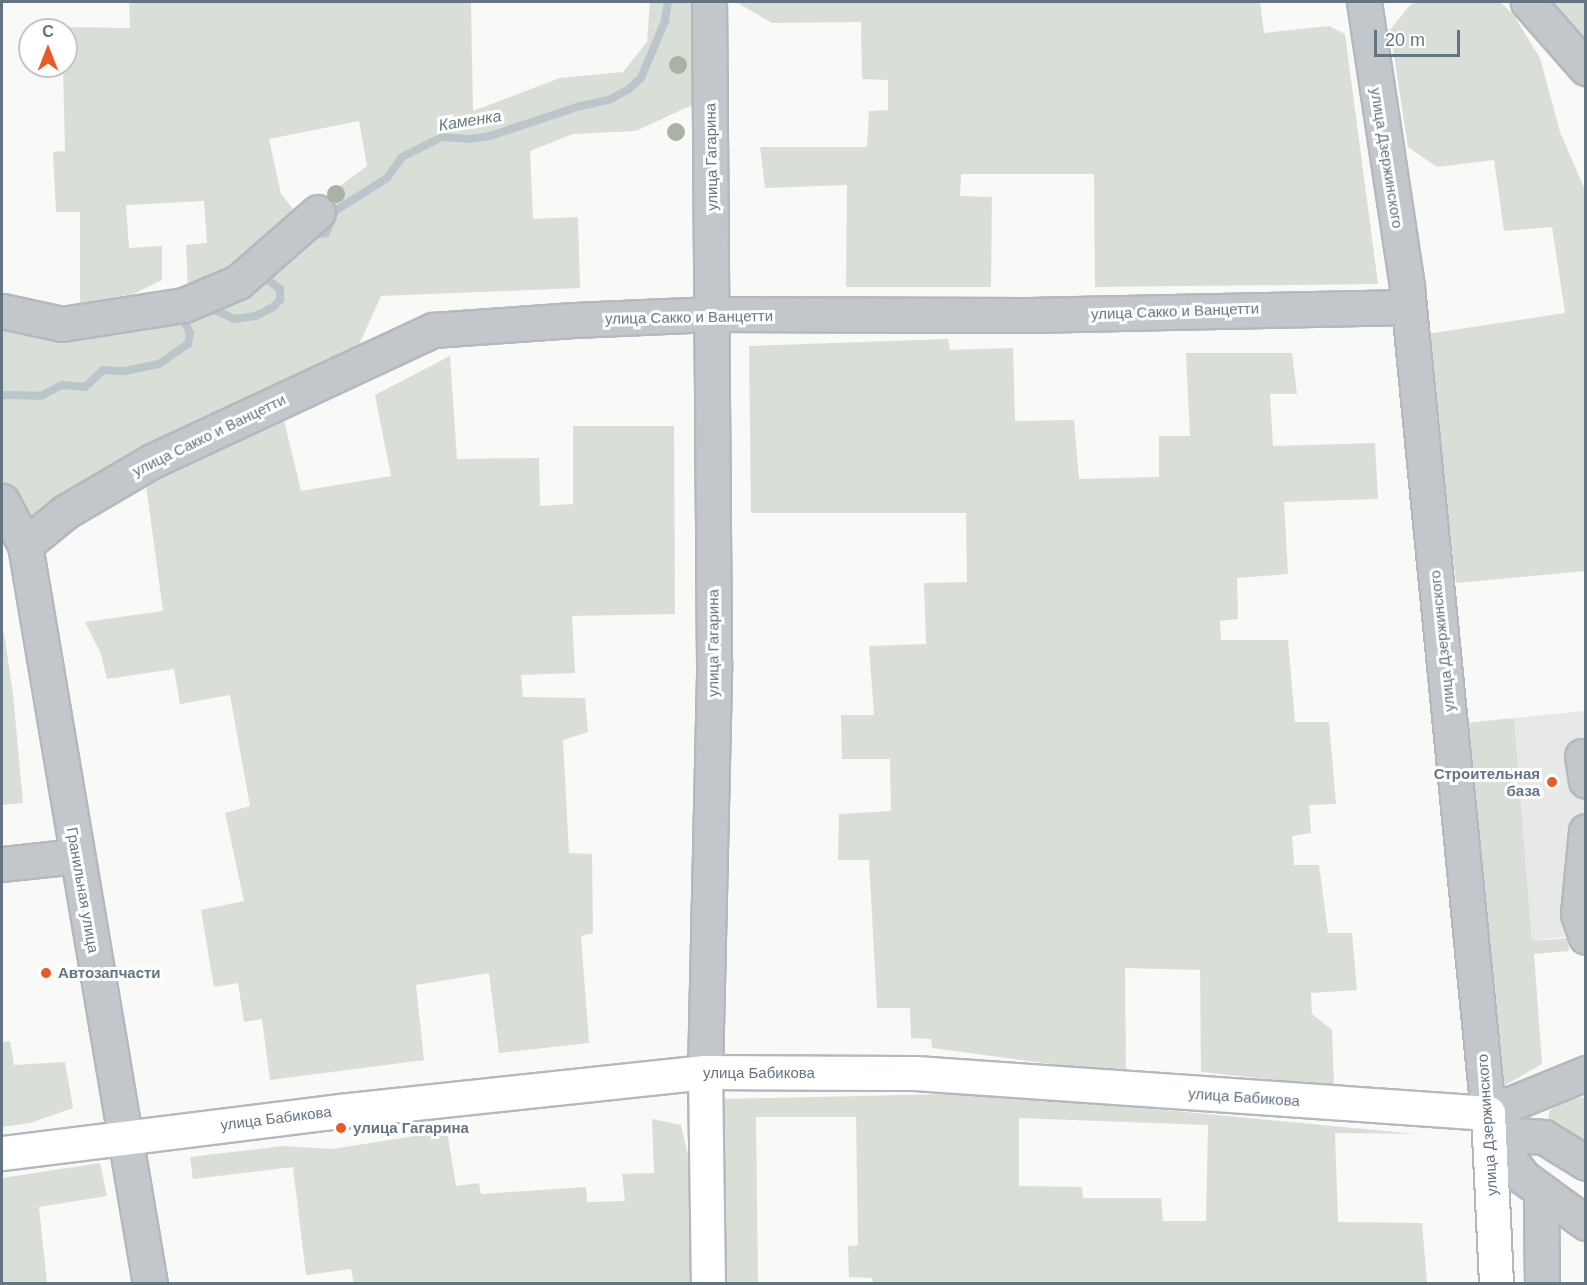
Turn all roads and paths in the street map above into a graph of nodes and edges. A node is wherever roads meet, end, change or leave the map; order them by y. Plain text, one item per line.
1 (709, 2) edge
2 (1528, 2) edge
3 (1372, 7) edge
4 (1586, 68) edge
5 (318, 212) dead end
6 (1409, 307) junction
7 (2, 311) edge
8 (713, 314) junction
9 (2, 501) edge
10 (25, 545) junction
11 (1586, 831) edge
12 (76, 856) junction
13 (2, 864) edge
14 (1586, 937) edge
15 (705, 1072) junction
16 (1586, 1073) edge
17 (1489, 1123) junction
18 (126, 1136) junction
19 (2, 1153) edge
20 (1586, 1163) edge
21 (1563, 1207) edge
22 (150, 1284) edge
23 (708, 1284) edge
24 (1496, 1284) edge
25 (1542, 1284) edge
26 (1564, 1284) edge

1 - 8 street, улица Гагарина
2 - 4 street
3 - 6 street, улица Дзержинского
5 - 7 street
6 - 8 street, улица Сакко и Ванцетти
6 - 17 street, улица Дзержинского
8 - 10 street, улица Сакко и Ванцетти
8 - 15 street, улица Гагарина
9 - 10 street, Гранильная улица
10 - 12 street, Гранильная улица
11 - 14 street
12 - 13 street
12 - 18 street, Гранильная улица
15 - 17 main road, улица Бабикова
15 - 18 main road, улица Бабикова
15 - 23 main road, улица Гагарина
16 - 17 street
17 - 20 street
17 - 21 street
17 - 24 main road, улица Дзержинского
18 - 19 main road, улица Бабикова
18 - 22 street, Гранильная улица
21 - 25 street
21 - 26 street

